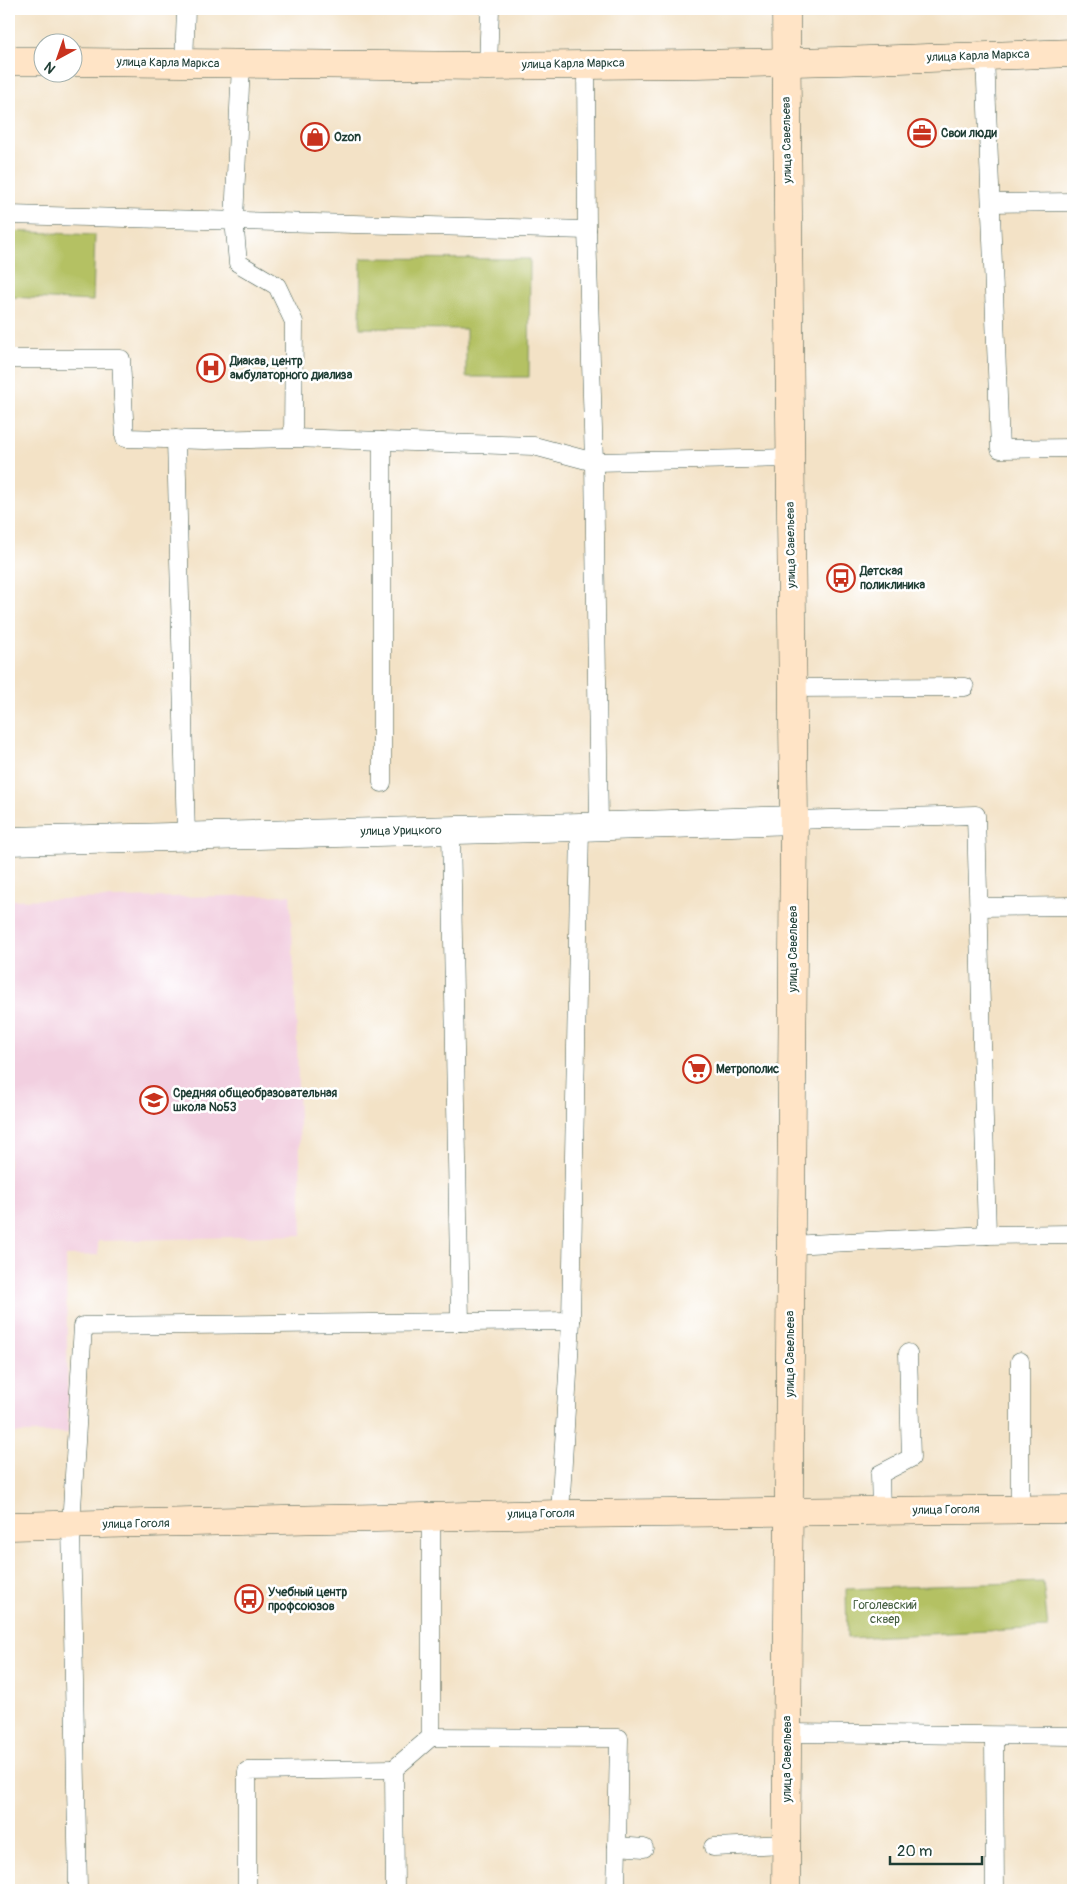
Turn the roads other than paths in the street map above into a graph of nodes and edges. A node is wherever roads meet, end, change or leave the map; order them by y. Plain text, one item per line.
1 (186, 9) edge
2 (490, 9) edge
3 (786, 9) edge
4 (1073, 53) edge
5 (985, 55) junction
6 (9, 60) edge
7 (32, 61) edge
8 (82, 62) edge
9 (786, 63) junction
10 (184, 64) junction
11 (241, 64) junction
12 (586, 64) junction
13 (488, 66) junction
14 (1073, 202) edge
15 (991, 204) junction
16 (9, 214) edge
17 (234, 220) junction
18 (586, 230) junction
19 (9, 359) edge
20 (293, 438) junction
21 (176, 439) junction
22 (382, 441) junction
23 (1073, 448) edge
24 (790, 458) junction
25 (594, 462) junction
26 (965, 687) dead end
27 (792, 688) junction
28 (382, 783) dead end
29 (794, 820) junction
30 (589, 827) junction
31 (451, 830) junction
32 (186, 836) junction
33 (9, 841) edge
34 (1073, 906) edge
35 (978, 907) junction
36 (1073, 1234) edge
37 (987, 1235) junction
38 (790, 1245) junction
39 (571, 1321) junction
40 (460, 1322) junction
41 (908, 1354) dead end
42 (1020, 1361) dead end
43 (1020, 1509) junction
44 (1073, 1509) edge
45 (881, 1511) junction
46 (788, 1512) junction
47 (560, 1514) junction
48 (431, 1517) junction
49 (71, 1525) junction
50 (9, 1526) edge
51 (787, 1733) junction
52 (994, 1736) junction
53 (1073, 1736) edge
54 (431, 1737) junction
55 (394, 1769) junction
56 (786, 1844) junction
57 (617, 1846) junction
58 (712, 1847) dead end
59 (644, 1848) dead end
60 (78, 1890) edge
61 (247, 1890) edge
62 (395, 1890) edge
63 (616, 1890) edge
64 (786, 1890) edge
65 (995, 1890) edge

1 - 10 lane
2 - 13 lane
3 - 9 main road, улица Савельева
4 - 5 main road, улица Карла Маркса
5 - 9 main road, улица Карла Маркса
5 - 15 lane
6 - 7 main road
8 - 10 main road, улица Карла Маркса
9 - 12 main road, улица Карла Маркса
9 - 24 main road, улица Савельева
10 - 11 main road, улица Карла Маркса
11 - 13 main road, улица Карла Маркса
11 - 17 lane
12 - 13 main road, улица Карла Маркса
12 - 18 lane
14 - 15 lane
15 - 23 lane
16 - 17 lane
17 - 18 lane
17 - 20 lane
18 - 25 lane
19 - 21 lane
20 - 21 lane
20 - 22 lane
21 - 32 lane
22 - 25 lane
22 - 28 lane
24 - 25 lane
24 - 27 main road, улица Савельева
25 - 30 lane
26 - 27 lane
27 - 29 main road, улица Савельева
29 - 30 street, улица Урицкого
29 - 35 lane
29 - 38 main road, улица Савельева
30 - 31 street, улица Урицкого
30 - 39 lane
31 - 32 street, улица Урицкого
31 - 40 lane
32 - 33 street, улица Урицкого
34 - 35 lane
35 - 37 lane
36 - 37 lane
37 - 38 lane
38 - 46 main road, улица Савельева
39 - 40 lane
39 - 47 lane
40 - 49 lane
41 - 45 lane
42 - 43 lane
43 - 44 main road, улица Гоголя
43 - 45 main road, улица Гоголя
45 - 46 main road, улица Гоголя
46 - 47 main road, улица Гоголя
46 - 51 main road, улица Савельева
47 - 48 main road, улица Гоголя
48 - 49 main road, улица Гоголя
48 - 54 lane
49 - 50 main road, улица Гоголя
49 - 60 lane
51 - 52 lane
51 - 56 main road, улица Савельева
52 - 53 lane
52 - 65 lane
54 - 55 lane
54 - 57 lane
55 - 61 lane
55 - 62 lane
56 - 58 lane
56 - 64 main road, улица Савельева
57 - 59 lane
57 - 63 lane

